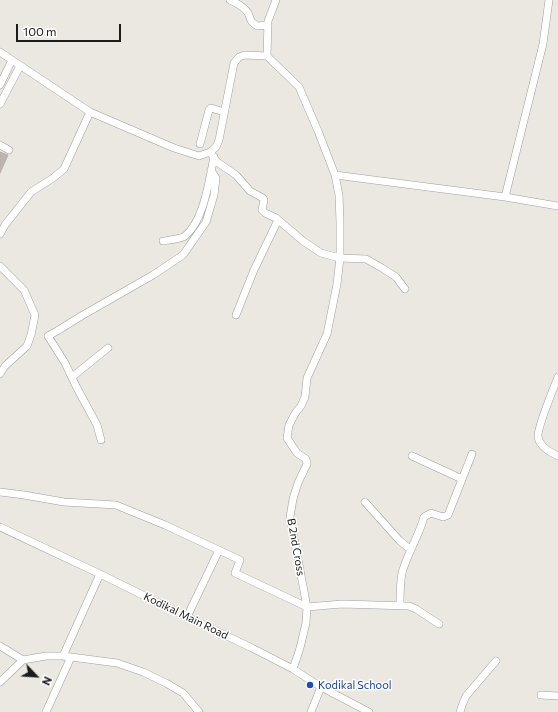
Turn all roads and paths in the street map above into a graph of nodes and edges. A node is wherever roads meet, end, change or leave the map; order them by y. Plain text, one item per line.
1 (230, 0) edge
2 (276, 0) edge
3 (549, 0) edge
4 (268, 25) junction
5 (0, 52) edge
6 (267, 56) junction
7 (12, 60) junction
8 (20, 66) junction
9 (4, 78) junction
10 (12, 82) junction
11 (0, 85) edge
12 (0, 104) edge
13 (90, 112) junction
14 (224, 112) junction
15 (200, 144) dead end
16 (0, 145) edge
17 (9, 150) dead end
18 (212, 155) junction
19 (211, 170) junction
20 (335, 175) junction
21 (506, 197) junction
22 (558, 206) edge
23 (278, 220) junction
24 (0, 234) edge
25 (163, 241) dead end
26 (340, 258) junction
27 (0, 266) edge
28 (405, 289) dead end
29 (236, 315) dead end
30 (108, 348) dead end
31 (0, 374) edge
32 (72, 377) junction
33 (558, 377) edge
34 (101, 440) dead end
35 (472, 454) dead end
36 (412, 456) dead end
37 (558, 456) edge
38 (462, 479) junction
39 (0, 492) edge
40 (365, 502) dead end
41 (0, 527) edge
42 (219, 550) junction
43 (411, 550) junction
44 (100, 574) junction
45 (400, 605) junction
46 (307, 607) junction
47 (187, 617) junction
48 (439, 624) dead end
49 (0, 646) edge
50 (63, 656) junction
51 (71, 658) junction
52 (22, 660) junction
53 (496, 661) dead end
54 (293, 669) junction
55 (0, 682) edge
56 (321, 687) junction
57 (541, 695) dead end
58 (558, 696) edge
59 (46, 712) edge
60 (199, 712) edge
61 (311, 712) edge
62 (369, 712) edge
63 (460, 712) edge

1 - 4 street
2 - 4 street
3 - 21 street
4 - 6 street
5 - 7 street
6 - 14 street
6 - 20 street
7 - 8 street
7 - 9 street
8 - 10 street
8 - 13 street
9 - 10 street
9 - 11 street
10 - 12 street
13 - 18 street
13 - 24 street
14 - 15 street
14 - 18 street
16 - 17 street
18 - 19 street
18 - 23 street
19 - 25 street
19 - 32 street
20 - 21 street
20 - 26 street
21 - 22 street
23 - 26 street
23 - 29 street
26 - 28 street
26 - 46 street, B 2nd Cross
27 - 31 street
30 - 32 street
32 - 34 street
33 - 37 street
35 - 38 street
36 - 38 street
38 - 43 street
39 - 42 street
40 - 43 street
41 - 44 street, Kodikal Main Road
42 - 46 street
42 - 47 street
43 - 45 street
44 - 47 street, Kodikal Main Road
44 - 50 street
45 - 46 street
45 - 48 street
46 - 54 street, B 2nd Cross
47 - 54 street, Kodikal Main Road
49 - 52 street
50 - 51 street
50 - 52 street
51 - 59 street
51 - 60 street
52 - 55 street
53 - 63 street
54 - 56 street, Kodikal Main Road
56 - 61 street
56 - 62 street, Kodikal Main Road
57 - 58 street

